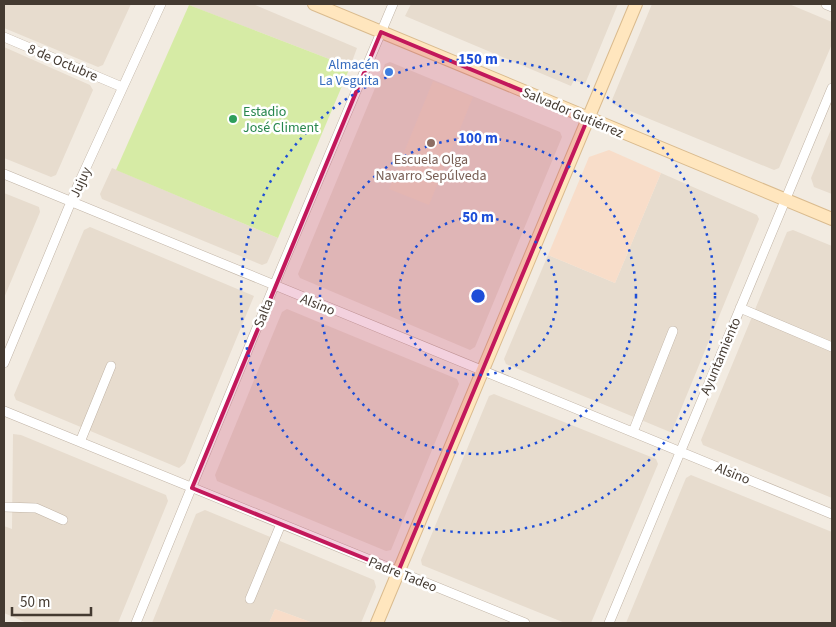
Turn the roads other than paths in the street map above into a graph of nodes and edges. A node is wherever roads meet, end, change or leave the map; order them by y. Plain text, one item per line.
1 (161, 4) edge
2 (314, 4) edge
3 (393, 4) edge
4 (636, 4) edge
5 (828, 4) edge
6 (832, 6) edge
7 (381, 32) junction
8 (4, 37) edge
9 (122, 87) junction
10 (832, 88) edge
11 (588, 118) junction
12 (4, 174) edge
13 (785, 200) junction
14 (71, 203) junction
15 (832, 219) edge
16 (274, 286) junction
17 (740, 308) junction
18 (673, 330) dead end
19 (832, 346) edge
20 (4, 363) edge
21 (111, 366) dead end
22 (482, 371) junction
23 (4, 411) edge
24 (633, 432) junction
25 (80, 442) junction
26 (680, 452) junction
27 (192, 488) junction
28 (4, 507) edge
29 (832, 514) edge
30 (63, 520) dead end
31 (282, 524) junction
32 (398, 572) junction
33 (250, 599) dead end
34 (136, 623) edge
35 (376, 623) edge
36 (525, 623) edge
37 (609, 623) edge

1 - 9 street, Jujuy
2 - 7 main road, Salvador Gutiérrez
3 - 7 street, Salta
4 - 11 main road
5 - 6 street
7 - 11 main road, Salvador Gutiérrez
7 - 16 street, Salta
8 - 9 street, 8 de Octubre
9 - 14 street, Jujuy
10 - 13 street, Ayuntamiento
11 - 13 main road, Salvador Gutiérrez
11 - 22 main road
12 - 14 street, Alsino
13 - 15 main road, Salvador Gutiérrez
13 - 17 street, Ayuntamiento
14 - 16 street, Alsino
14 - 20 street, Jujuy
16 - 22 street, Alsino
16 - 27 street, Salta
17 - 19 street
17 - 26 street, Ayuntamiento
18 - 24 street
21 - 25 street
22 - 24 street, Alsino
22 - 32 main road
23 - 25 street, Padre Tadeo
24 - 26 street, Alsino
25 - 27 street, Padre Tadeo
26 - 29 street, Alsino
26 - 37 street, Ayuntamiento
27 - 31 street, Padre Tadeo
27 - 34 street, Salta
28 - 30 street
31 - 32 street, Padre Tadeo
31 - 33 street
32 - 35 main road
32 - 36 street, Padre Tadeo

